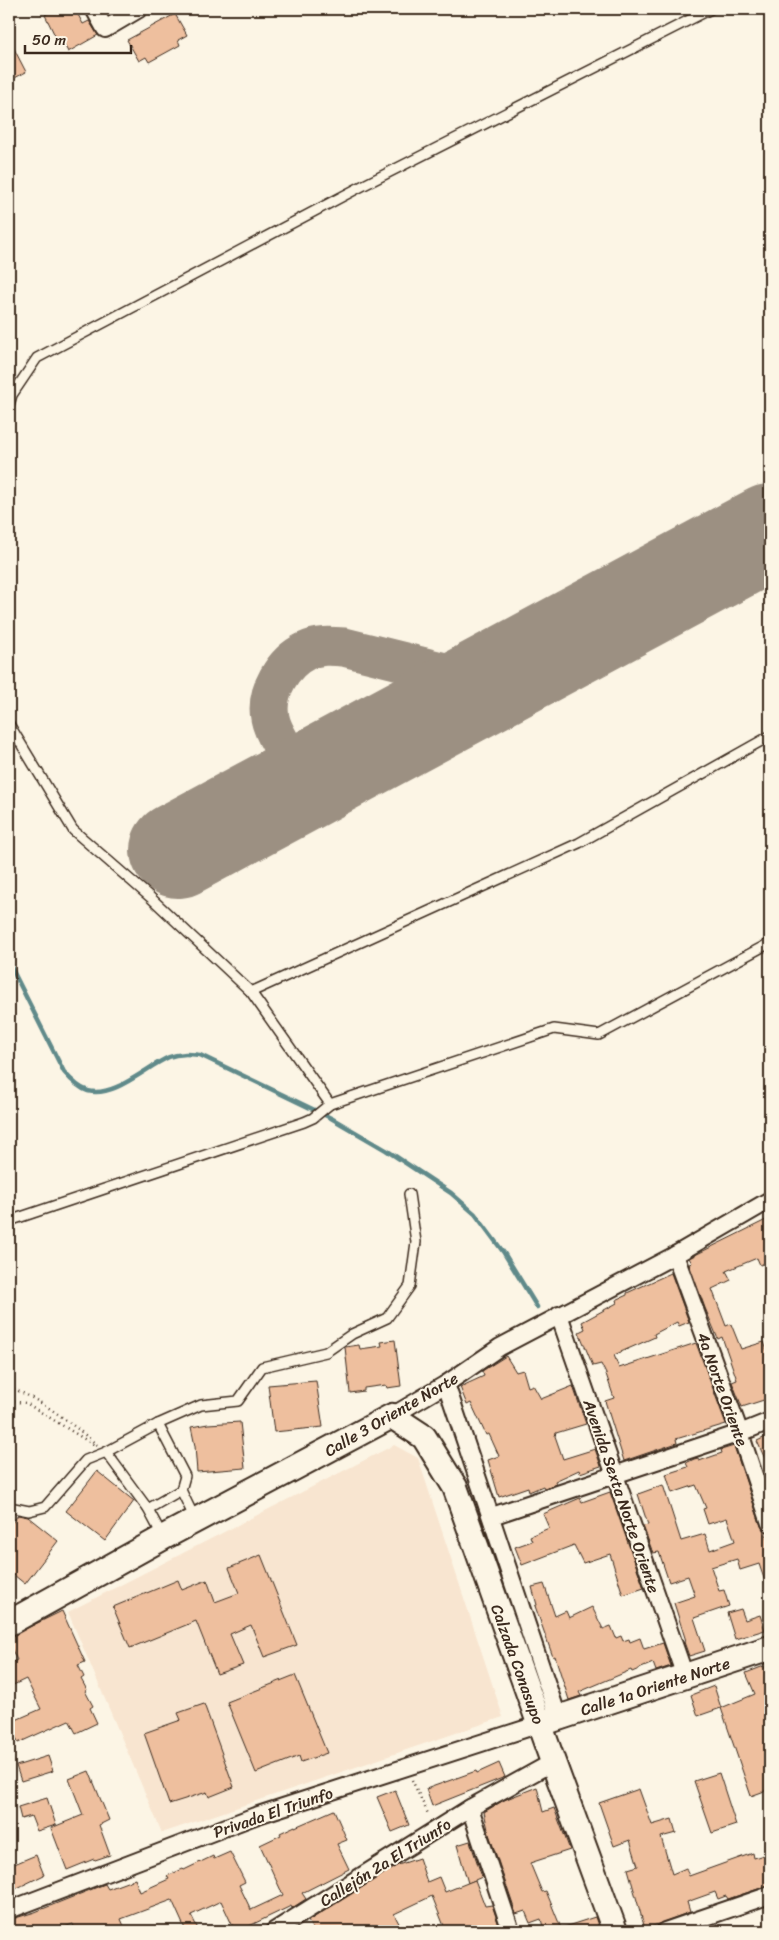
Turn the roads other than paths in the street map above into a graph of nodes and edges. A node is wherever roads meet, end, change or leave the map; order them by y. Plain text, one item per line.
1 (94, 9) edge
2 (139, 9) edge
3 (711, 9) edge
4 (9, 405) edge
5 (9, 724) edge
6 (770, 736) edge
7 (770, 942) edge
8 (251, 992) junction
9 (329, 1106) junction
10 (409, 1194) dead end
11 (770, 1200) edge
12 (9, 1221) edge
13 (675, 1255) junction
14 (559, 1315) junction
15 (446, 1384) junction
16 (392, 1416) junction
17 (770, 1421) edge
18 (158, 1424) junction
19 (740, 1433) junction
20 (106, 1452) junction
21 (614, 1474) junction
22 (181, 1490) junction
23 (9, 1507) edge
24 (148, 1509) junction
25 (492, 1516) junction
26 (196, 1521) junction
27 (770, 1523) edge
28 (164, 1537) junction
29 (9, 1623) edge
30 (770, 1648) edge
31 (685, 1676) junction
32 (549, 1721) junction
33 (552, 1762) junction
34 (470, 1808) junction
35 (770, 1895) edge
36 (9, 1910) edge
37 (274, 1931) edge
38 (511, 1931) edge
39 (615, 1931) edge
40 (665, 1931) edge

1 - 2 street
3 - 4 lane
5 - 8 lane
6 - 8 lane
7 - 9 lane
8 - 9 lane
9 - 12 lane
10 - 18 lane
11 - 13 street, Calle 3 Oriente Norte
13 - 14 street, Calle 3 Oriente Norte
13 - 19 street, 4a Norte Oriente
14 - 15 street, Calle 3 Oriente Norte
14 - 21 street, Avenida Sexta Norte Oriente
15 - 16 street, Calle 3 Oriente Norte
15 - 25 street
16 - 26 street, Calle 3 Oriente Norte
16 - 32 street, Calzada Conasupo
17 - 19 street
18 - 20 lane
18 - 22 lane
19 - 21 street
19 - 27 street, 4a Norte Oriente
20 - 23 lane
20 - 24 lane
21 - 25 street
21 - 31 street, Avenida Sexta Norte Oriente
22 - 24 lane
22 - 26 lane
24 - 28 lane
25 - 32 street
26 - 28 street, Calle 3 Oriente Norte
28 - 29 street, Calle 3 Oriente Norte
30 - 31 street, Calle 1a Oriente Norte
31 - 32 street, Calle 1a Oriente Norte
32 - 33 street, Calzada Conasupo
32 - 36 street, Privada El Triunfo
33 - 34 street, Callejón 2a El Triunfo
33 - 39 street, Calzada Conasupo
34 - 37 street, Callejón 2a El Triunfo
34 - 38 street
35 - 40 street

